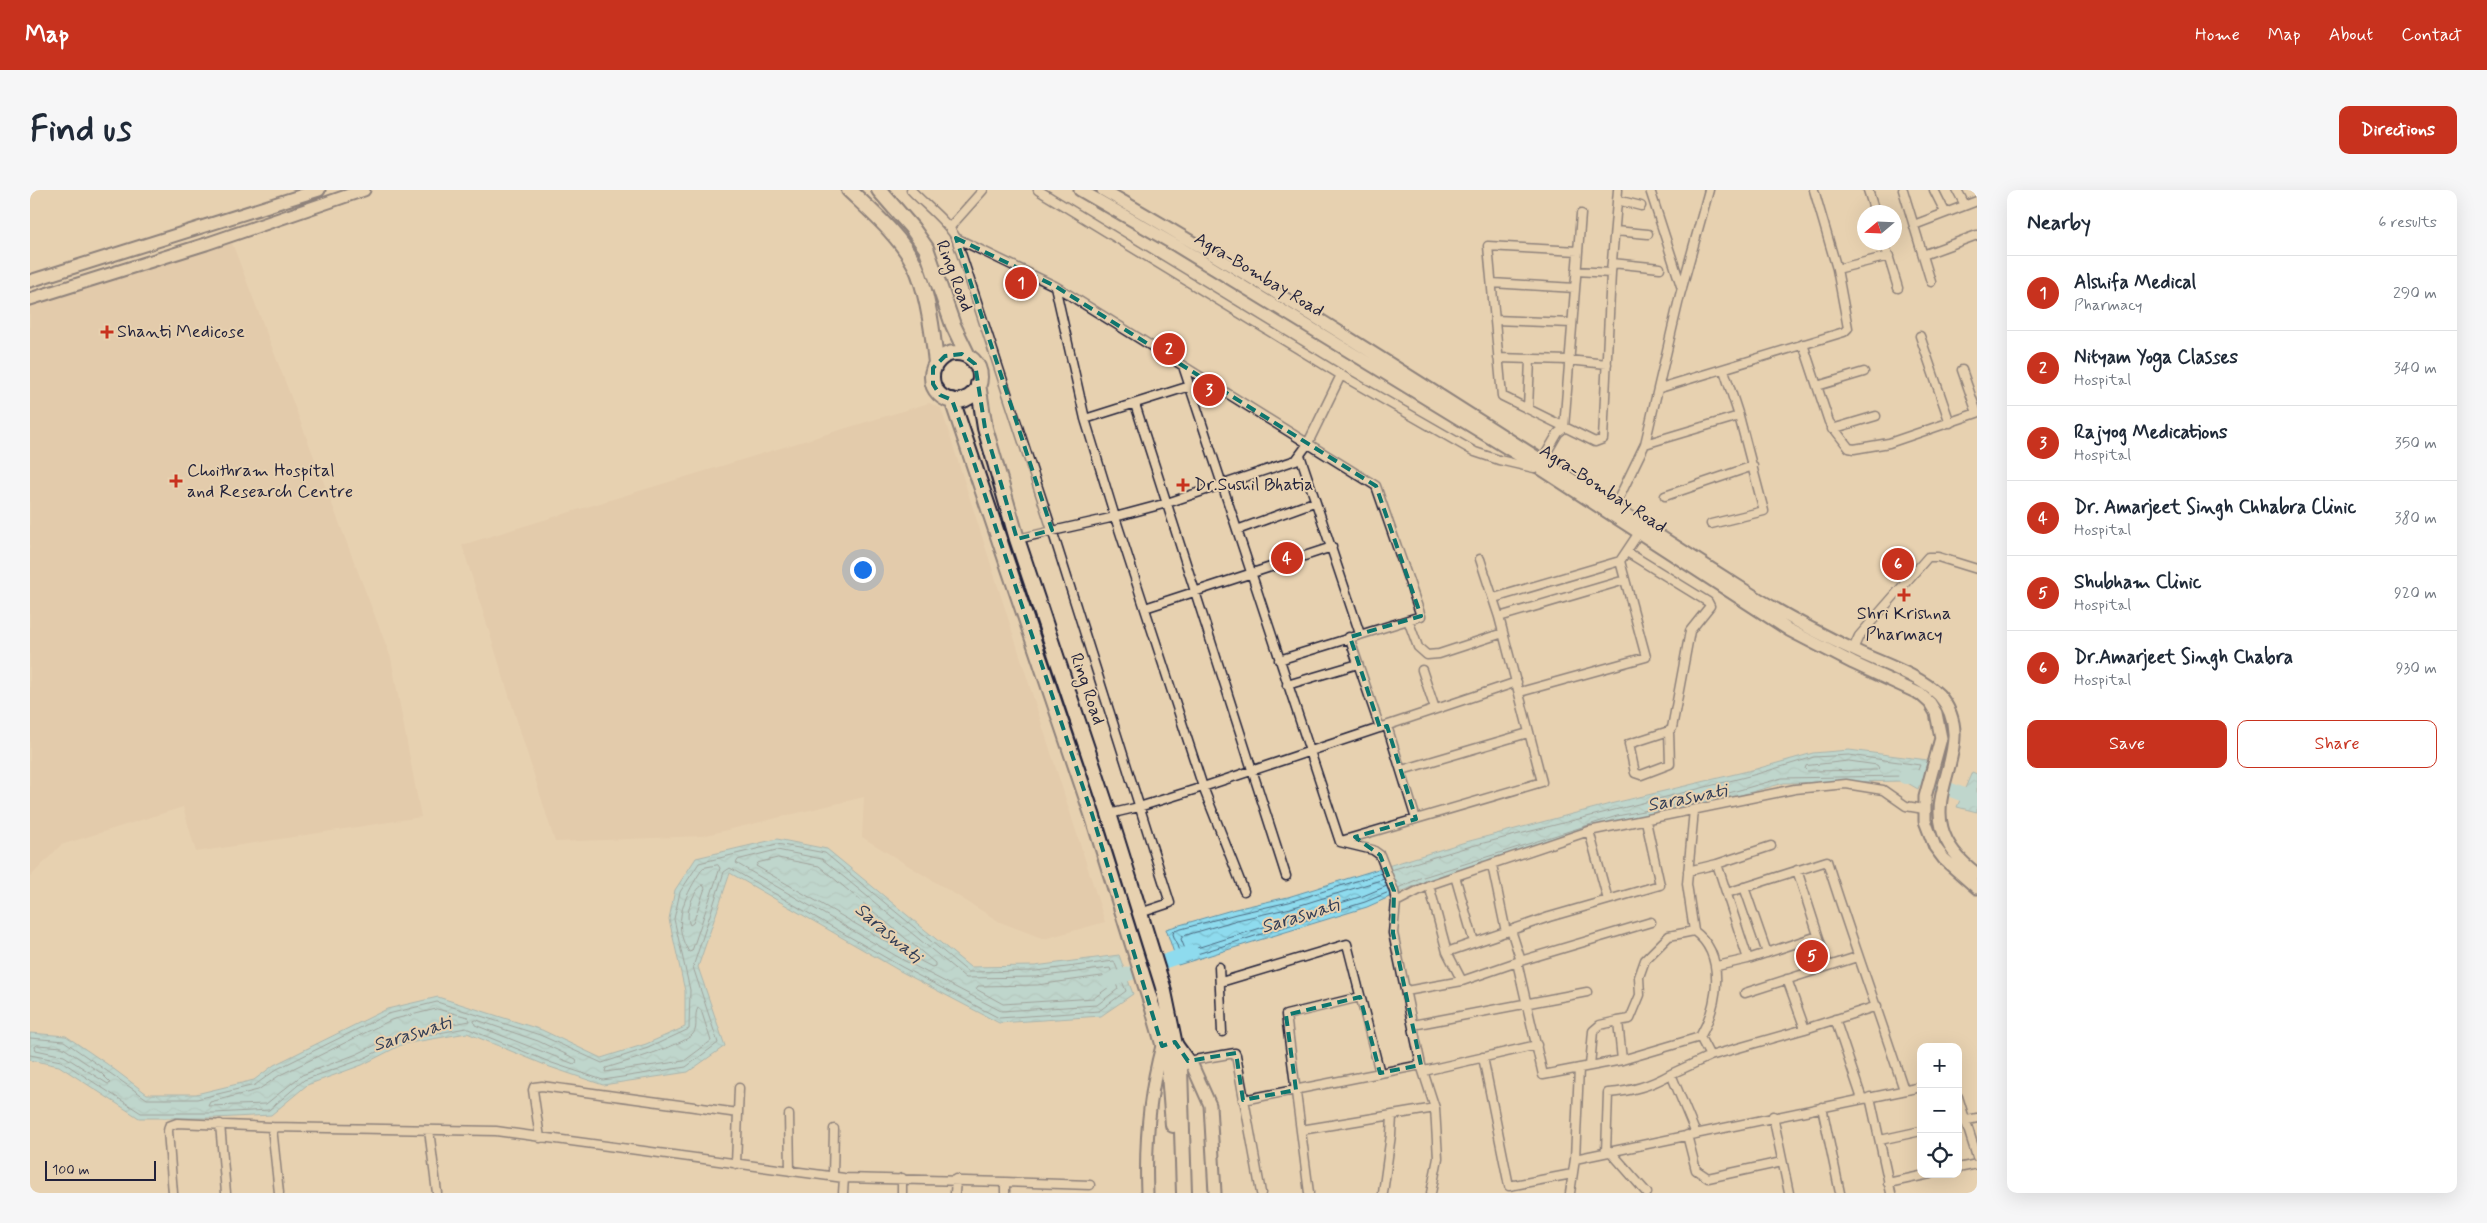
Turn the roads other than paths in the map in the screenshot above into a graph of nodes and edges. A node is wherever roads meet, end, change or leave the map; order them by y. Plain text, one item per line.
1 (319, 190) edge
2 (364, 190) edge
3 (848, 190) edge
4 (879, 190) edge
5 (911, 190) edge
6 (984, 190) edge
7 (1038, 190) edge
8 (1080, 190) edge
9 (1103, 190) edge
10 (1618, 190) edge
11 (1650, 190) edge
12 (1709, 190) edge
13 (1814, 190) edge
14 (1868, 190) edge
15 (1903, 190) edge
16 (1934, 190) edge
17 (1957, 190) edge
18 (1617, 200) junction
19 (1977, 201) edge
20 (1873, 205) edge
21 (1965, 205) junction
22 (1641, 206) dead end
23 (1945, 212) junction
24 (1581, 214) dead end
25 (1914, 225) junction
26 (950, 227) junction
27 (1615, 231) junction
28 (1648, 234) dead end
29 (1977, 235) edge
30 (956, 238) junction
31 (1886, 250) edge
32 (1578, 251) junction
33 (1923, 255) junction
34 (1888, 256) junction
35 (1612, 263) junction
36 (1660, 268) dead end
37 (1837, 269) junction
38 (1576, 271) junction
39 (1611, 273) junction
40 (30, 281) edge
41 (1931, 282) dead end
42 (1492, 283) junction
43 (1055, 286) junction
44 (1575, 288) junction
45 (1898, 288) dead end
46 (1682, 289) junction
47 (30, 299) edge
48 (1495, 320) junction
49 (1572, 323) junction
50 (1920, 336) dead end
51 (1803, 344) junction
52 (968, 356) junction
53 (1498, 358) junction
54 (1530, 359) junction
55 (1568, 360) junction
56 (936, 363) junction
57 (1607, 364) junction
58 (1183, 366) junction
59 (1724, 370) junction
60 (1962, 370) dead end
61 (1864, 372) dead end
62 (1341, 375) junction
63 (978, 384) junction
64 (1190, 386) junction
65 (1817, 386) junction
66 (1660, 388) junction
67 (952, 400) junction
68 (1135, 404) junction
69 (1528, 409) junction
70 (1977, 413) edge
71 (1739, 416) junction
72 (1876, 416) dead end
73 (1086, 419) junction
74 (1950, 422) junction
75 (1564, 428) junction
76 (1832, 429) junction
77 (1645, 444) junction
78 (1307, 445) junction
79 (1300, 455) junction
80 (1541, 465) junction
81 (1753, 466) junction
82 (1224, 483) junction
83 (1665, 496) dead end
84 (1314, 502) junction
85 (1167, 503) junction
86 (1616, 506) junction
87 (1115, 517) junction
88 (1711, 524) dead end
89 (1052, 530) junction
90 (1237, 530) junction
91 (1638, 534) junction
92 (1017, 540) junction
93 (1332, 547) junction
94 (1627, 552) junction
95 (1480, 559) dead end
96 (1620, 561) junction
97 (1977, 569) edge
98 (1250, 573) junction
99 (1625, 580) junction
100 (1195, 592) junction
101 (1494, 598) junction
102 (1145, 608) junction
103 (1499, 617) junction
104 (1408, 620) junction
105 (1503, 633) junction
106 (1360, 634) junction
107 (1350, 637) junction
108 (1835, 647) junction
109 (1852, 649) junction
110 (1279, 660) junction
111 (1358, 664) junction
112 (1422, 670) dead end
113 (1517, 682) junction
114 (1287, 685) junction
115 (1520, 692) junction
116 (1435, 709) junction
117 (1384, 727) junction
118 (1669, 731) junction
119 (1528, 733) junction
120 (1309, 751) junction
121 (1252, 770) junction
122 (1402, 770) junction
123 (1203, 787) junction
124 (1924, 803) junction
125 (1139, 807) junction
126 (1694, 810) junction
127 (1109, 814) junction
128 (1416, 819) junction
129 (1646, 820) junction
130 (1589, 831) junction
131 (1340, 842) junction
132 (1771, 846) dead end
133 (1717, 864) junction
134 (1492, 865) junction
135 (1797, 870) junction
136 (1688, 871) junction
137 (1977, 874) edge
138 (1286, 876) dead end
139 (1455, 876) junction
140 (1429, 885) junction
141 (1744, 887) junction
142 (1977, 888) edge
143 (1244, 891) dead end
144 (1727, 893) junction
145 (1608, 900) junction
146 (1396, 902) junction
147 (1140, 913) junction
148 (1651, 922) dead end
149 (1508, 931) junction
150 (1694, 931) junction
151 (1818, 936) junction
152 (1474, 942) junction
153 (1447, 952) junction
154 (1767, 953) junction
155 (1857, 956) junction
156 (1748, 959) junction
157 (1519, 961) junction
158 (1717, 966) junction
159 (1828, 966) junction
160 (1219, 967) dead end
161 (1787, 979) junction
162 (1462, 981) junction
163 (1221, 982) junction
164 (1406, 991) junction
165 (1587, 992) dead end
166 (1745, 993) dead end
167 (1360, 997) junction
168 (1526, 1004) junction
169 (1877, 1006) junction
170 (1835, 1019) junction
171 (1618, 1021) junction
172 (1413, 1025) junction
173 (1805, 1029) junction
174 (1222, 1032) dead end
175 (1700, 1037) junction
176 (1168, 1044) junction
177 (1537, 1045) junction
178 (1710, 1056) junction
179 (1483, 1057) junction
180 (1622, 1060) junction
181 (1188, 1061) junction
182 (1590, 1066) junction
183 (1423, 1068) junction
184 (1579, 1068) junction
185 (1380, 1073) junction
186 (1671, 1074) junction
187 (1917, 1087) edge
188 (739, 1088) dead end
189 (1296, 1090) junction
190 (1904, 1090) junction
191 (1866, 1098) junction
192 (1243, 1100) junction
193 (1822, 1107) junction
194 (1435, 1108) junction
195 (738, 1113) junction
196 (789, 1115) dead end
197 (1392, 1115) junction
198 (1773, 1116) junction
199 (1977, 1118) edge
200 (1962, 1122) edge
201 (220, 1124) junction
202 (272, 1128) junction
203 (834, 1129) dead end
204 (429, 1130) junction
205 (1301, 1130) junction
206 (1917, 1132) edge
207 (1696, 1134) junction
208 (1687, 1135) junction
209 (540, 1138) junction
210 (1880, 1140) junction
211 (1608, 1152) junction
212 (1977, 1157) edge
213 (1575, 1159) junction
214 (1782, 1162) junction
215 (736, 1164) junction
216 (1977, 1164) edge
217 (1962, 1167) edge
218 (790, 1171) junction
219 (1572, 1174) junction
220 (833, 1176) junction
221 (1917, 1177) edge
222 (844, 1178) junction
223 (902, 1178) junction
224 (956, 1179) junction
225 (1005, 1182) junction
226 (1888, 1183) junction
227 (1090, 1185) dead end
228 (173, 1193) edge
229 (226, 1193) edge
230 (279, 1193) edge
231 (437, 1193) edge
232 (843, 1193) edge
233 (902, 1193) edge
234 (955, 1193) edge
235 (1005, 1193) edge
236 (1148, 1193) edge
237 (1174, 1193) edge
238 (1184, 1193) edge
239 (1215, 1193) edge
240 (1261, 1193) edge
241 (1309, 1193) edge
242 (1383, 1193) edge
243 (1431, 1193) edge
244 (1570, 1193) edge
245 (1647, 1193) edge
246 (1789, 1193) edge
247 (1840, 1193) edge
248 (1891, 1193) edge

1 - 40 main road
2 - 47 main road
3 - 56 highway
4 - 52 highway, Ring Road
5 - 26 street
6 - 26 street
7 - 62 street
8 - 80 main road, Agra-Bombay Road
9 - 80 main road, Agra-Bombay Road
10 - 18 street
11 - 46 street
12 - 46 street
13 - 37 street
14 - 20 street
15 - 25 street
16 - 23 street
17 - 21 street
18 - 22 street
18 - 27 street
19 - 21 street
21 - 23 street
23 - 25 street
24 - 32 street
25 - 33 street
26 - 30 street
27 - 28 street
27 - 35 street
29 - 33 street
30 - 43 street
30 - 89 street
31 - 34 street
32 - 38 street
32 - 42 street
33 - 41 street
34 - 37 street
34 - 45 street
35 - 36 street
35 - 39 street
37 - 51 street
38 - 39 street
38 - 44 street
39 - 57 street
42 - 44 street
42 - 48 street
43 - 58 street
43 - 73 street
44 - 49 street
46 - 66 street
48 - 49 street
48 - 53 street
49 - 55 street
50 - 74 street
51 - 59 street
51 - 65 street
52 - 56 highway
52 - 63 highway
53 - 54 street
53 - 69 street
54 - 55 street
54 - 69 street
55 - 57 street
55 - 75 street
56 - 67 highway
57 - 75 street
58 - 64 street
58 - 78 street
59 - 66 street
59 - 71 street
60 - 70 street
61 - 65 street
62 - 78 street
62 - 80 street
63 - 67 highway
63 - 92 highway, Ring Road
64 - 68 street
64 - 82 street
65 - 76 street
66 - 77 street
67 - 176 highway
68 - 73 street
68 - 85 street
69 - 75 street
70 - 74 street
71 - 77 street
71 - 81 street
72 - 76 street
73 - 87 street
74 - 76 street
75 - 80 street
77 - 86 street
78 - 79 street
78 - 104 street
79 - 82 street
79 - 84 street
80 - 86 main road, Agra-Bombay Road
80 - 91 main road, Agra-Bombay Road
81 - 83 street
81 - 88 street
82 - 85 street
82 - 90 street
84 - 90 street
84 - 93 street
85 - 87 street
85 - 100 street
86 - 108 main road, Agra-Bombay Road
87 - 89 street
87 - 102 street
89 - 92 street
89 - 125 street
90 - 98 street
91 - 94 street
91 - 108 main road, Agra-Bombay Road
92 - 127 highway, Ring Road
93 - 98 street
93 - 106 street
94 - 96 street
94 - 118 street
95 - 101 street
96 - 99 street
96 - 101 street
97 - 109 street
98 - 100 street
98 - 110 street
99 - 103 street
99 - 115 street
100 - 102 street
100 - 121 street
101 - 103 street
102 - 123 street
103 - 105 street
104 - 105 street
104 - 106 street
105 - 113 street
106 - 107 street
107 - 110 street
107 - 111 street
108 - 109 main road, Agra-Bombay Road
108 - 124 main road, Agra-Bombay Road
109 - 137 main road, Agra-Bombay Road
110 - 114 street
111 - 114 street
111 - 117 street
112 - 116 street
113 - 115 street
113 - 116 street
114 - 120 street
115 - 119 street
116 - 117 street
117 - 120 street
117 - 122 street
118 - 118 street
119 - 122 street
119 - 128 street
120 - 121 street
120 - 131 street
121 - 123 street
121 - 138 street
122 - 128 street
123 - 125 street
123 - 143 street
124 - 126 street
124 - 142 main road
125 - 127 street
125 - 147 street
126 - 129 street
126 - 136 street
127 - 147 highway, Ring Road
128 - 131 street
129 - 130 street
129 - 145 street
130 - 134 street
130 - 145 street
131 - 146 street
132 - 133 street
133 - 136 street
133 - 144 street
134 - 139 street
134 - 149 street
135 - 141 street
135 - 151 street
135 - 155 street
136 - 150 street
139 - 140 street
139 - 152 street
140 - 146 street
140 - 153 street
141 - 144 street
141 - 154 street
144 - 156 street
145 - 149 street
146 - 164 street
147 - 176 highway, Ring Road
148 - 157 street
149 - 152 street
149 - 157 street
150 - 158 street
150 - 171 street
151 - 154 street
151 - 159 street
152 - 153 street
153 - 162 street
154 - 156 street
155 - 159 street
155 - 169 street
156 - 158 street
157 - 162 street
157 - 168 street
158 - 175 street
159 - 161 street
160 - 163 street
161 - 166 street
161 - 173 street
162 - 164 street
163 - 167 street
163 - 174 street
164 - 172 street
165 - 168 street
167 - 185 street
167 - 189 street
168 - 172 street
168 - 177 street
169 - 170 street
169 - 190 street
170 - 173 street
170 - 191 street
171 - 180 street
171 - 182 street
172 - 183 street
173 - 178 street
175 - 178 street
175 - 180 street
176 - 181 main road
176 - 236 main road
176 - 237 highway
176 - 238 highway
177 - 179 street
177 - 184 street
178 - 186 street
179 - 183 street
179 - 219 street
180 - 182 street
181 - 192 street
181 - 239 main road
182 - 184 street
183 - 185 street
183 - 194 street
184 - 213 street
185 - 189 street
186 - 207 street
186 - 211 street
187 - 190 street
188 - 195 street
189 - 192 street
189 - 205 street
190 - 191 street
191 - 193 street
191 - 210 street
192 - 240 street
193 - 198 street
193 - 247 street
194 - 197 street
194 - 243 street
195 - 209 street
195 - 215 street
196 - 218 street
197 - 205 street
197 - 242 street
198 - 207 street
198 - 214 street
199 - 200 street
200 - 212 street
201 - 202 street
201 - 228 street
201 - 229 street
202 - 204 street
202 - 230 street
203 - 220 street
204 - 209 street
204 - 231 street
205 - 241 street
206 - 210 street
207 - 208 street
208 - 211 street
208 - 214 street
209 - 215 street
210 - 226 street
211 - 213 street
211 - 245 street
213 - 219 street
214 - 246 street
215 - 218 street
216 - 217 street
218 - 220 street
219 - 244 street
220 - 222 street
221 - 226 street
222 - 223 street
222 - 232 street
223 - 224 street
223 - 233 street
224 - 225 street
224 - 234 street
225 - 227 street
225 - 235 street
226 - 248 street

